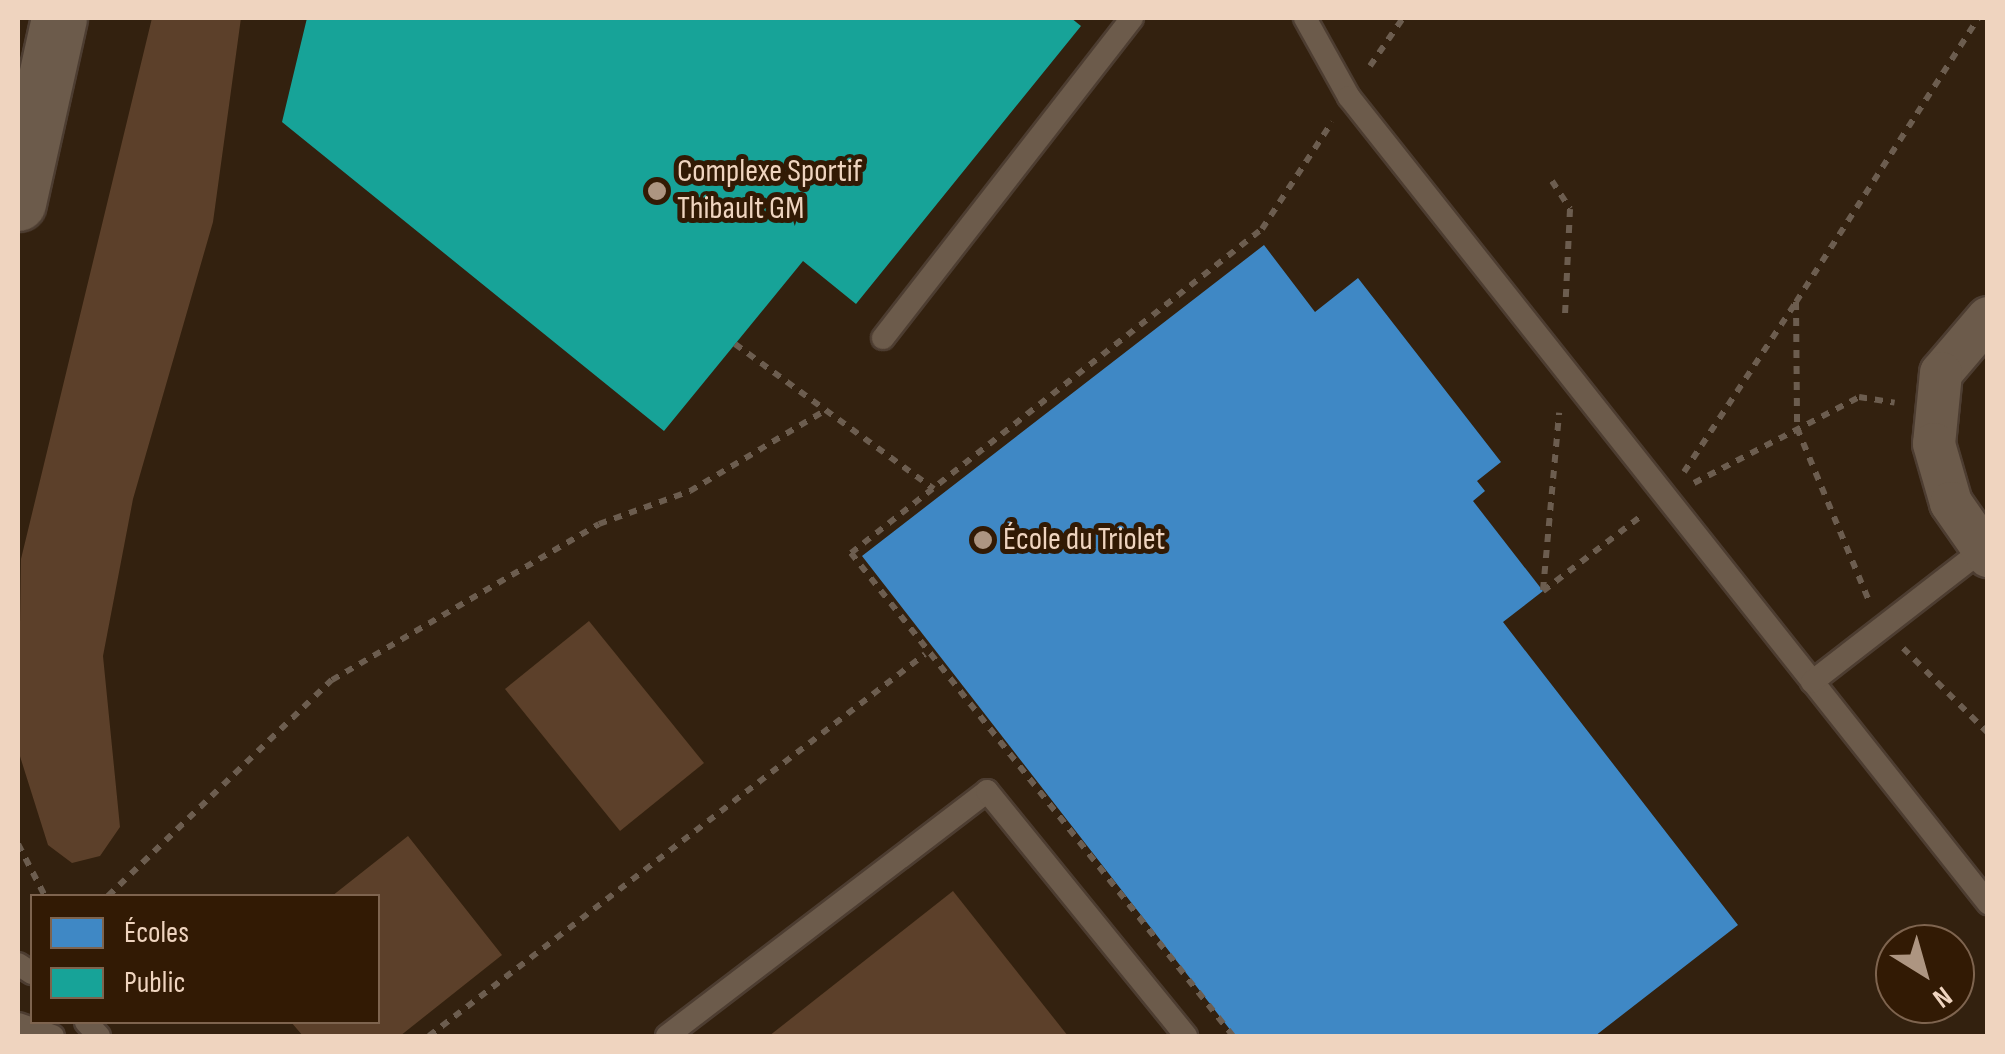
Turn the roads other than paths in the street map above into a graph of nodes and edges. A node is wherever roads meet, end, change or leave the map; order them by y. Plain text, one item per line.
1 (59, 18) edge
2 (1132, 18) edge
3 (1305, 18) edge
4 (18, 203) edge
5 (1988, 318) edge
6 (883, 338) dead end
7 (1985, 553) edge
8 (1812, 682) junction
9 (1988, 903) edge
10 (18, 1024) edge
11 (53, 1036) edge
12 (668, 1036) edge
13 (1186, 1036) edge

1 - 4 main road
2 - 6 lane
3 - 8 lane
5 - 7 street
7 - 8 lane
8 - 9 lane
10 - 11 lane
12 - 13 lane

